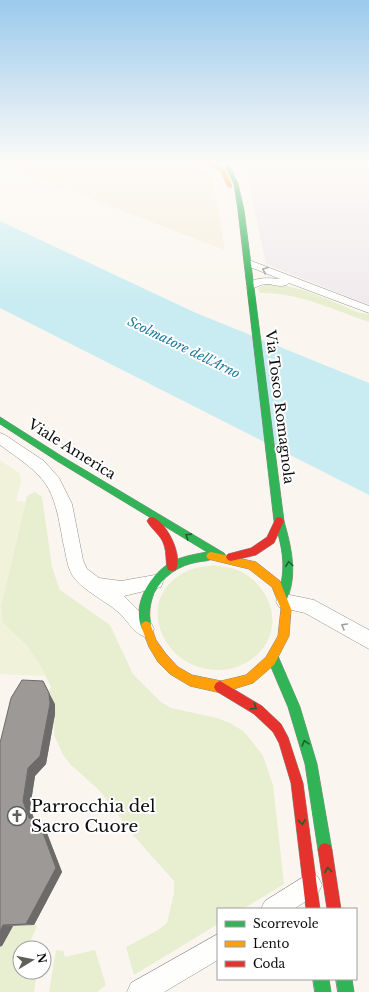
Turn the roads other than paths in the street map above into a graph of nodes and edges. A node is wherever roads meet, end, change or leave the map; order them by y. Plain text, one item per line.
1 (233, 209) edge
2 (239, 209) edge
3 (248, 262) junction
4 (307, 287) junction
5 (251, 291) junction
6 (369, 310) edge
7 (0, 420) edge
8 (0, 438) edge
9 (129, 501) junction
10 (279, 521) junction
11 (221, 556) junction
12 (231, 557) junction
13 (172, 567) junction
14 (155, 582) junction
15 (91, 583) junction
16 (284, 599) junction
17 (145, 629) junction
18 (369, 640) edge
19 (274, 660) junction
20 (220, 687) junction
21 (310, 886) junction
22 (275, 908) edge
23 (313, 908) edge
24 (334, 908) edge
25 (217, 948) edge
26 (321, 980) edge
27 (344, 980) edge
28 (140, 992) edge
29 (323, 992) edge
30 (346, 992) edge

1 - 5 main road, Via Tosco Romagnola
2 - 3 main road, Via Tosco Romagnola
4 -> 3 street
3 - 5 main road, Via Tosco Romagnola
4 - 5 street
4 - 6 street
5 - 10 main road, Via Tosco Romagnola
7 - 9 main road, Viale America
8 - 15 street
11 -> 9 main road
9 - 13 main road
10 - 12 main road, Via Tosco Romagnola
16 -> 10 main road, Via Tosco Romagnola
11 - 12 main road
11 - 13 main road
12 - 16 main road
13 - 14 main road
14 - 15 street
14 - 17 main road
15 - 17 street
18 -> 16 street
16 - 19 main road
17 - 20 main road
19 - 20 main road
24 -> 19 main road
20 -> 21 main road
21 - 22 street
21 - 23 main road
25 - 28 street
26 - 29 main road
27 - 30 main road

